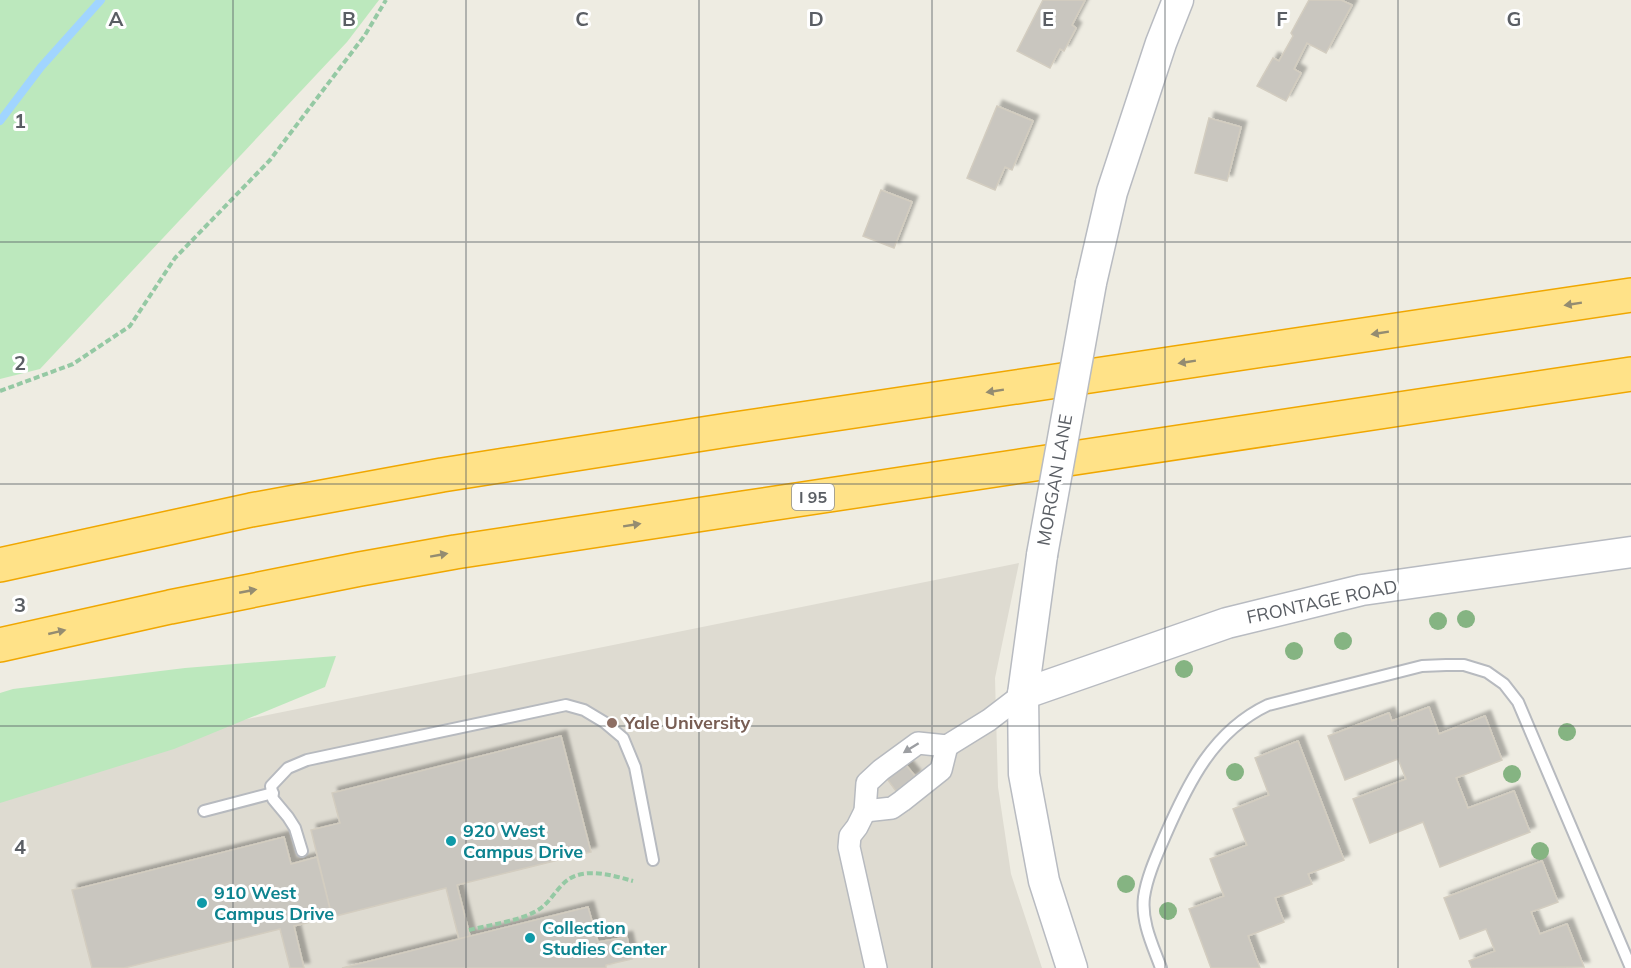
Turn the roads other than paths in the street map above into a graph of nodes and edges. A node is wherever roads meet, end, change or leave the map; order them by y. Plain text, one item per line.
1 (1178, 0) edge
2 (1631, 295) edge
3 (1631, 374) edge
4 (1631, 552) edge
5 (0, 565) edge
6 (0, 645) edge
7 (1023, 694) junction
8 (947, 746) junction
9 (273, 793) junction
10 (204, 811) dead end
11 (865, 811) junction
12 (302, 851) dead end
13 (653, 860) dead end
14 (876, 968) edge
15 (1072, 968) edge
16 (1161, 968) edge
17 (1631, 968) edge

1 - 7 street, MORGAN LANE, bridge
2 -> 5 highway
6 -> 3 highway, I 95
4 - 7 street, FRONTAGE ROAD
7 - 8 street
7 - 15 street, MORGAN LANE
8 - 11 street
8 -> 11 street
9 - 10 lane
9 - 12 lane
9 - 13 lane
11 - 14 street
16 - 17 lane

